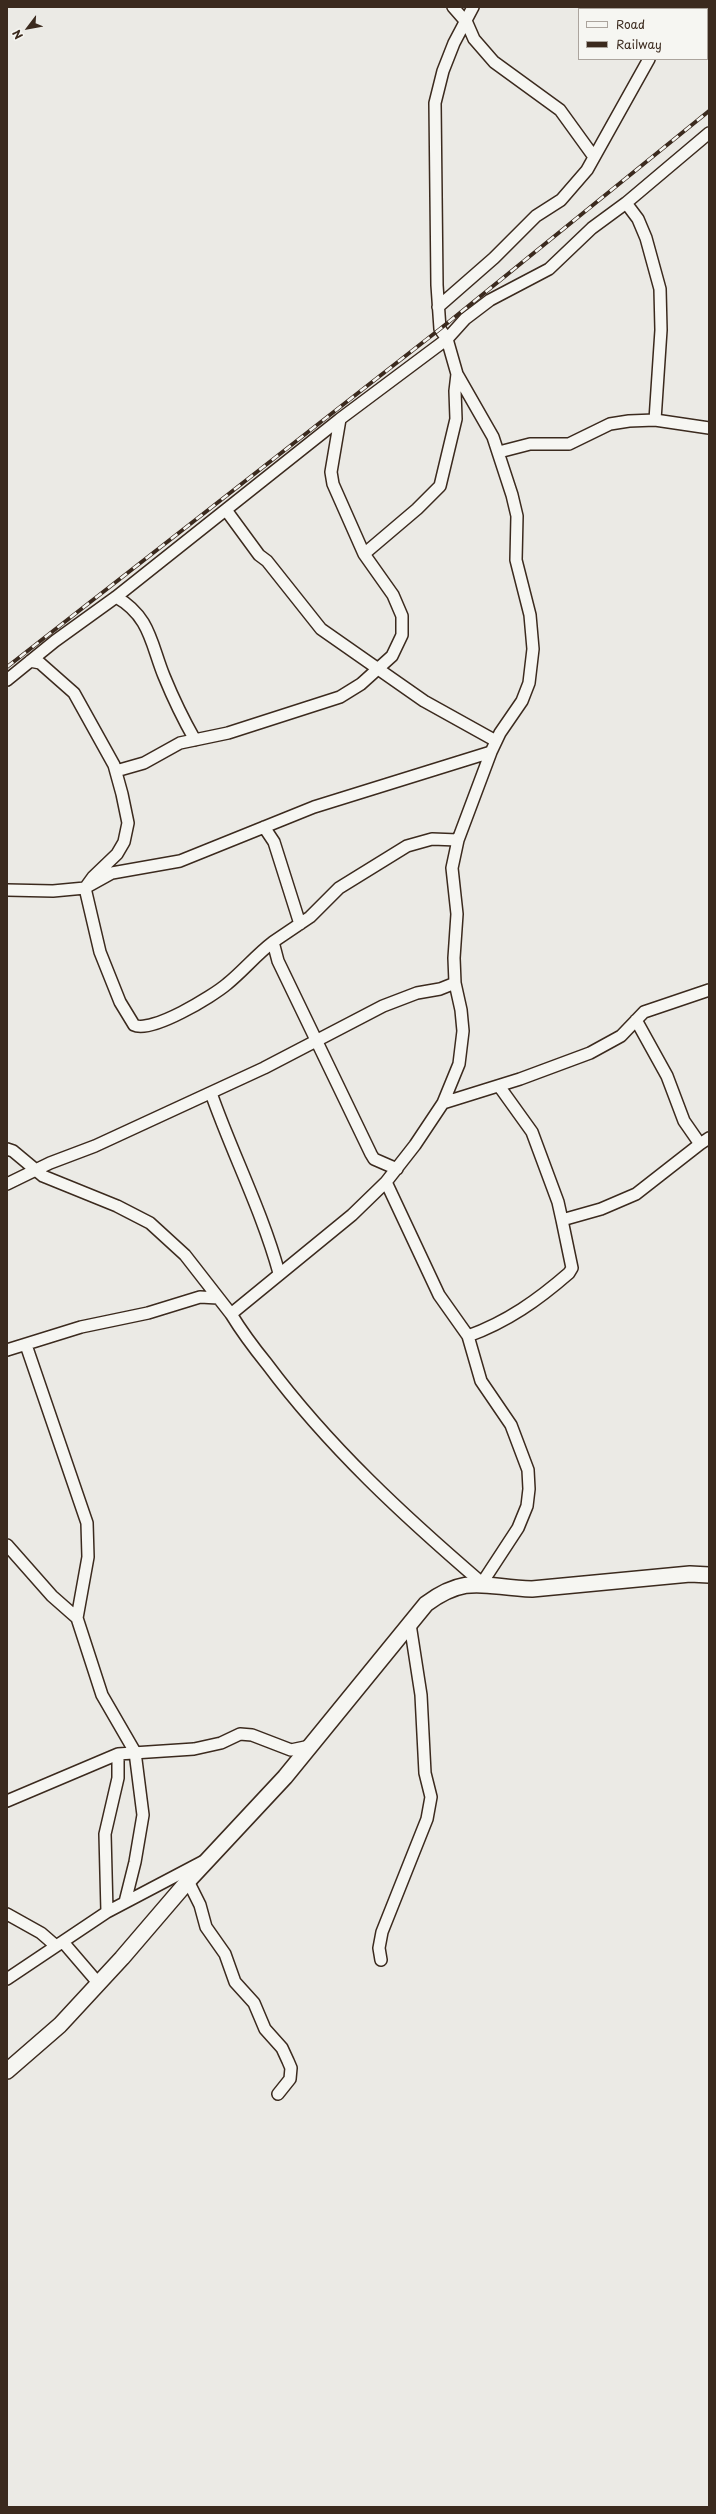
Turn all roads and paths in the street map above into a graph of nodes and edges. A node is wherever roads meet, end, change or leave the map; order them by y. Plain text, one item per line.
1 (453, 7) edge
2 (474, 7) edge
3 (467, 23) junction
4 (648, 60) edge
5 (709, 133) edge
6 (594, 157) junction
7 (626, 203) junction
8 (438, 307) junction
9 (447, 339) junction
10 (457, 374) junction
11 (340, 419) junction
12 (655, 420) junction
13 (709, 428) edge
14 (499, 452) junction
15 (226, 510) junction
16 (364, 554) junction
17 (116, 597) junction
18 (30, 661) junction
19 (379, 668) junction
20 (7, 680) edge
21 (195, 740) junction
22 (496, 741) junction
23 (491, 752) junction
24 (116, 771) junction
25 (264, 827) junction
26 (458, 840) junction
27 (86, 888) junction
28 (7, 890) edge
29 (300, 924) junction
30 (273, 942) junction
31 (455, 983) junction
32 (709, 990) edge
33 (636, 1020) junction
34 (315, 1039) junction
35 (499, 1086) junction
36 (211, 1093) junction
37 (443, 1103) junction
38 (704, 1141) edge
39 (7, 1149) edge
40 (397, 1168) junction
41 (36, 1170) junction
42 (386, 1182) junction
43 (7, 1184) edge
44 (562, 1220) junction
45 (279, 1273) junction
46 (218, 1298) junction
47 (232, 1314) junction
48 (468, 1336) junction
49 (26, 1345) junction
50 (7, 1350) edge
51 (7, 1545) edge
52 (709, 1574) edge
53 (482, 1583) junction
54 (77, 1618) junction
55 (410, 1624) junction
56 (310, 1746) junction
57 (136, 1752) junction
58 (118, 1754) junction
59 (7, 1801) edge
60 (223, 1846) junction
61 (188, 1882) junction
62 (125, 1902) junction
63 (107, 1912) junction
64 (7, 1914) edge
65 (60, 1944) junction
66 (381, 1960) dead end
67 (7, 1979) edge
68 (99, 1984) junction
69 (7, 2071) edge
70 (278, 2094) dead end

1 - 3 street
2 - 3 street
3 - 6 street
3 - 8 street
4 - 6 street
5 - 7 street
6 - 8 street
7 - 9 street
7 - 12 street
8 - 9 street
9 - 10 street
9 - 11 street
10 - 14 street
10 - 16 street
11 - 15 street
11 - 16 street
12 - 13 street
12 - 14 street
14 - 22 street
15 - 17 street
15 - 19 street
16 - 19 street
17 - 18 street
17 - 21 street
18 - 20 street
18 - 24 street
19 - 21 street
19 - 22 street
21 - 24 street
22 - 23 street
23 - 25 street
23 - 26 street
24 - 27 street
25 - 27 street
25 - 29 street
26 - 29 street
26 - 31 street
27 - 28 street
27 - 30 street
29 - 30 street
30 - 34 street
31 - 34 street
31 - 37 street
32 - 33 street
33 - 35 street
33 - 38 street
34 - 36 street
34 - 40 street
35 - 37 street
35 - 44 street
36 - 41 street
36 - 45 street
37 - 40 street
38 - 44 street
39 - 41 street
40 - 42 street
41 - 43 street
41 - 46 street
42 - 45 street
42 - 48 street
44 - 48 street
45 - 47 street
46 - 47 street
46 - 49 street
47 - 53 street
48 - 53 street
49 - 50 street
49 - 54 street
51 - 54 street
52 - 53 street
53 - 55 street
54 - 57 street
55 - 56 street
55 - 66 street
56 - 57 street
56 - 60 street
57 - 58 street
57 - 62 street
58 - 59 street
58 - 63 street
60 - 61 street
60 - 62 street
61 - 68 street
61 - 70 street
62 - 63 street
63 - 65 street
64 - 65 street
65 - 67 street
65 - 68 street
68 - 69 street

